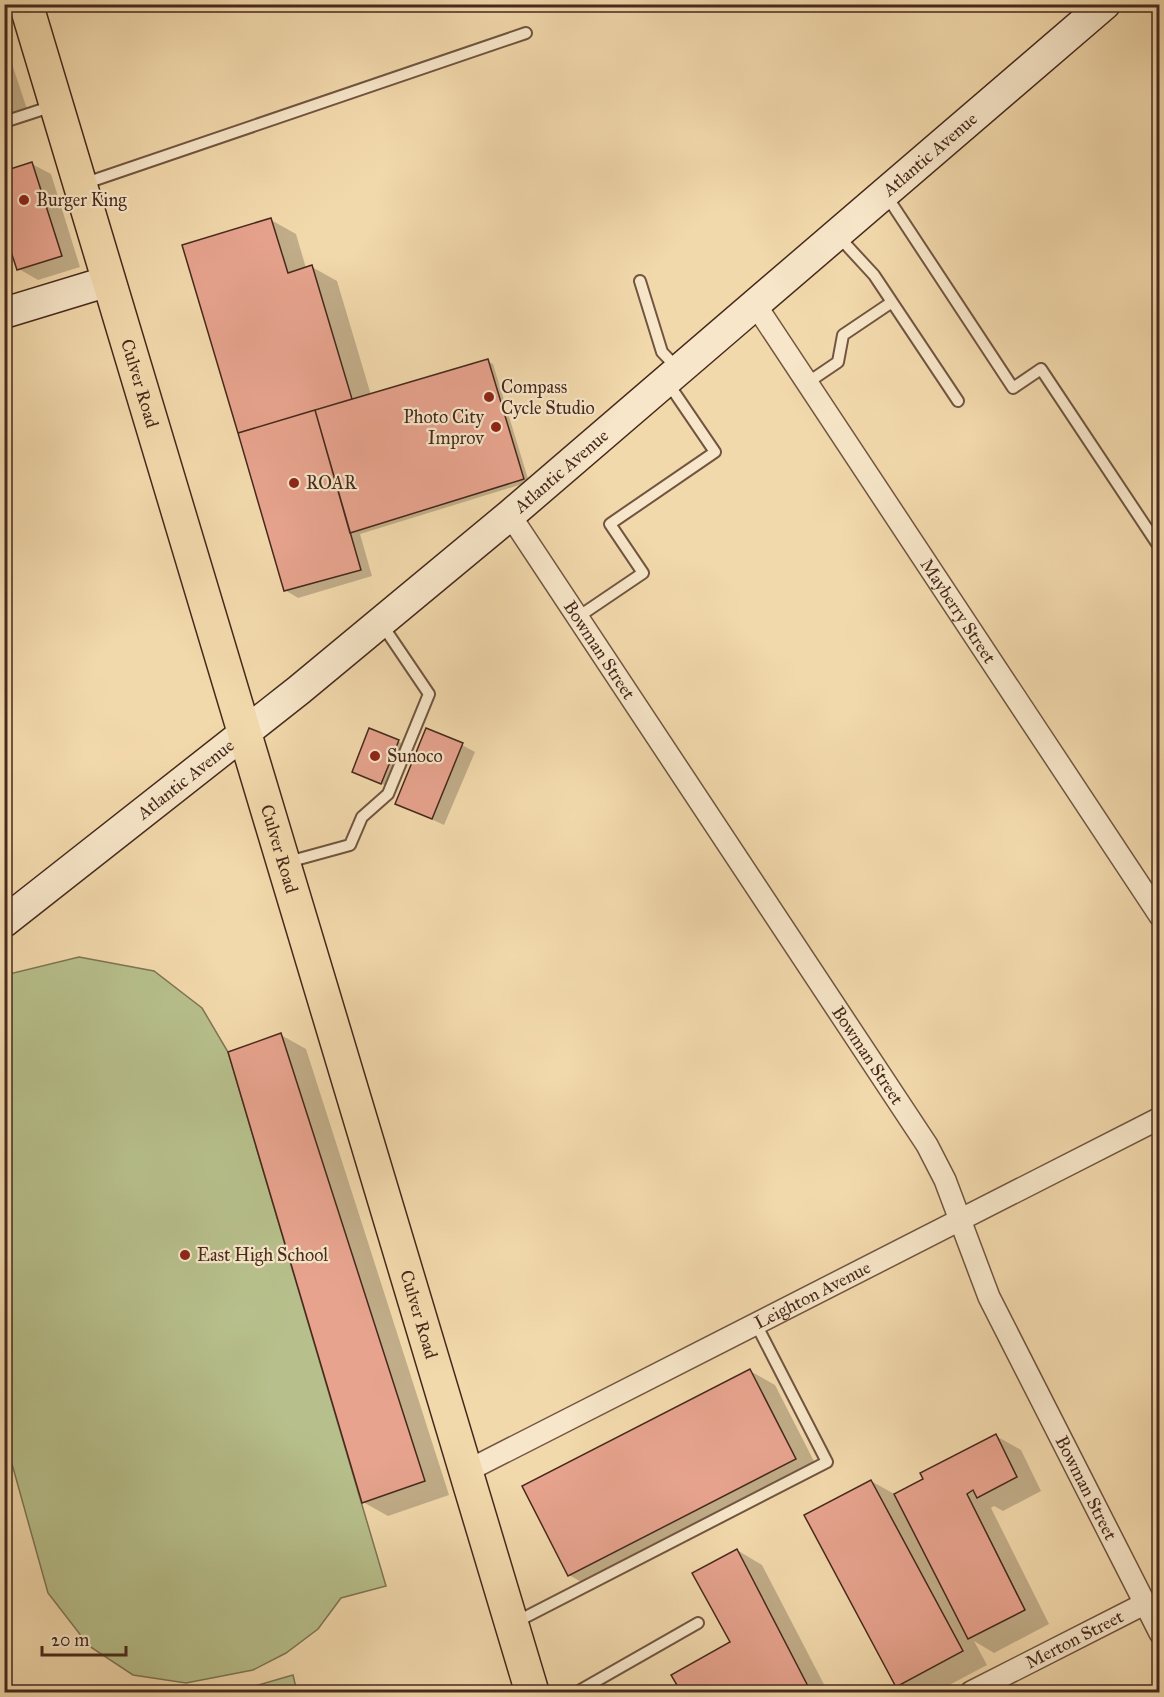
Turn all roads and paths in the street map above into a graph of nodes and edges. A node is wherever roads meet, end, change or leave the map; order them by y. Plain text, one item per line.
1 (26, 4) edge
2 (1105, 4) edge
3 (526, 33) dead end
4 (56, 105) junction
5 (4, 122) edge
6 (80, 185) junction
7 (885, 193) junction
8 (837, 234) junction
9 (110, 281) junction
10 (640, 281) dead end
11 (892, 302) junction
12 (755, 304) junction
13 (4, 313) edge
14 (673, 375) junction
15 (807, 383) junction
16 (958, 401) dead end
17 (510, 515) junction
18 (1160, 548) edge
19 (578, 617) junction
20 (381, 623) junction
21 (246, 733) junction
22 (283, 863) junction
23 (1160, 916) edge
24 (4, 922) edge
25 (1160, 1119) edge
26 (961, 1220) junction
27 (756, 1324) junction
28 (465, 1472) junction
29 (1144, 1604) junction
30 (698, 1623) dead end
31 (511, 1625) junction
32 (1160, 1633) edge
33 (532, 1692) edge
34 (577, 1692) edge
35 (971, 1692) edge

1 - 4 main road, Culver Road
2 - 7 main road, Atlantic Avenue
3 - 6 lane
4 - 5 lane
4 - 6 main road, Culver Road
6 - 9 main road, Culver Road
7 - 8 main road, Atlantic Avenue
7 - 18 lane
8 - 11 lane
8 - 12 main road, Atlantic Avenue
9 - 13 main road
9 - 21 main road, Culver Road
10 - 14 lane
11 - 15 lane
11 - 16 lane
12 - 14 main road, Atlantic Avenue
12 - 15 street, Mayberry Street
14 - 17 main road, Atlantic Avenue
14 - 19 lane
15 - 23 street, Mayberry Street
17 - 19 street, Bowman Street
17 - 20 main road, Atlantic Avenue
19 - 26 street, Bowman Street
20 - 21 main road, Atlantic Avenue
20 - 22 lane
21 - 22 main road, Culver Road
21 - 24 main road, Atlantic Avenue
22 - 28 main road, Culver Road
25 - 26 street, Leighton Avenue
26 - 27 street, Leighton Avenue
26 - 29 street, Bowman Street
27 - 28 street, Leighton Avenue
27 - 31 lane
28 - 31 main road, Culver Road
29 - 32 street, Bowman Street
29 - 35 street, Merton Street
30 - 34 lane
31 - 33 main road, Culver Road

